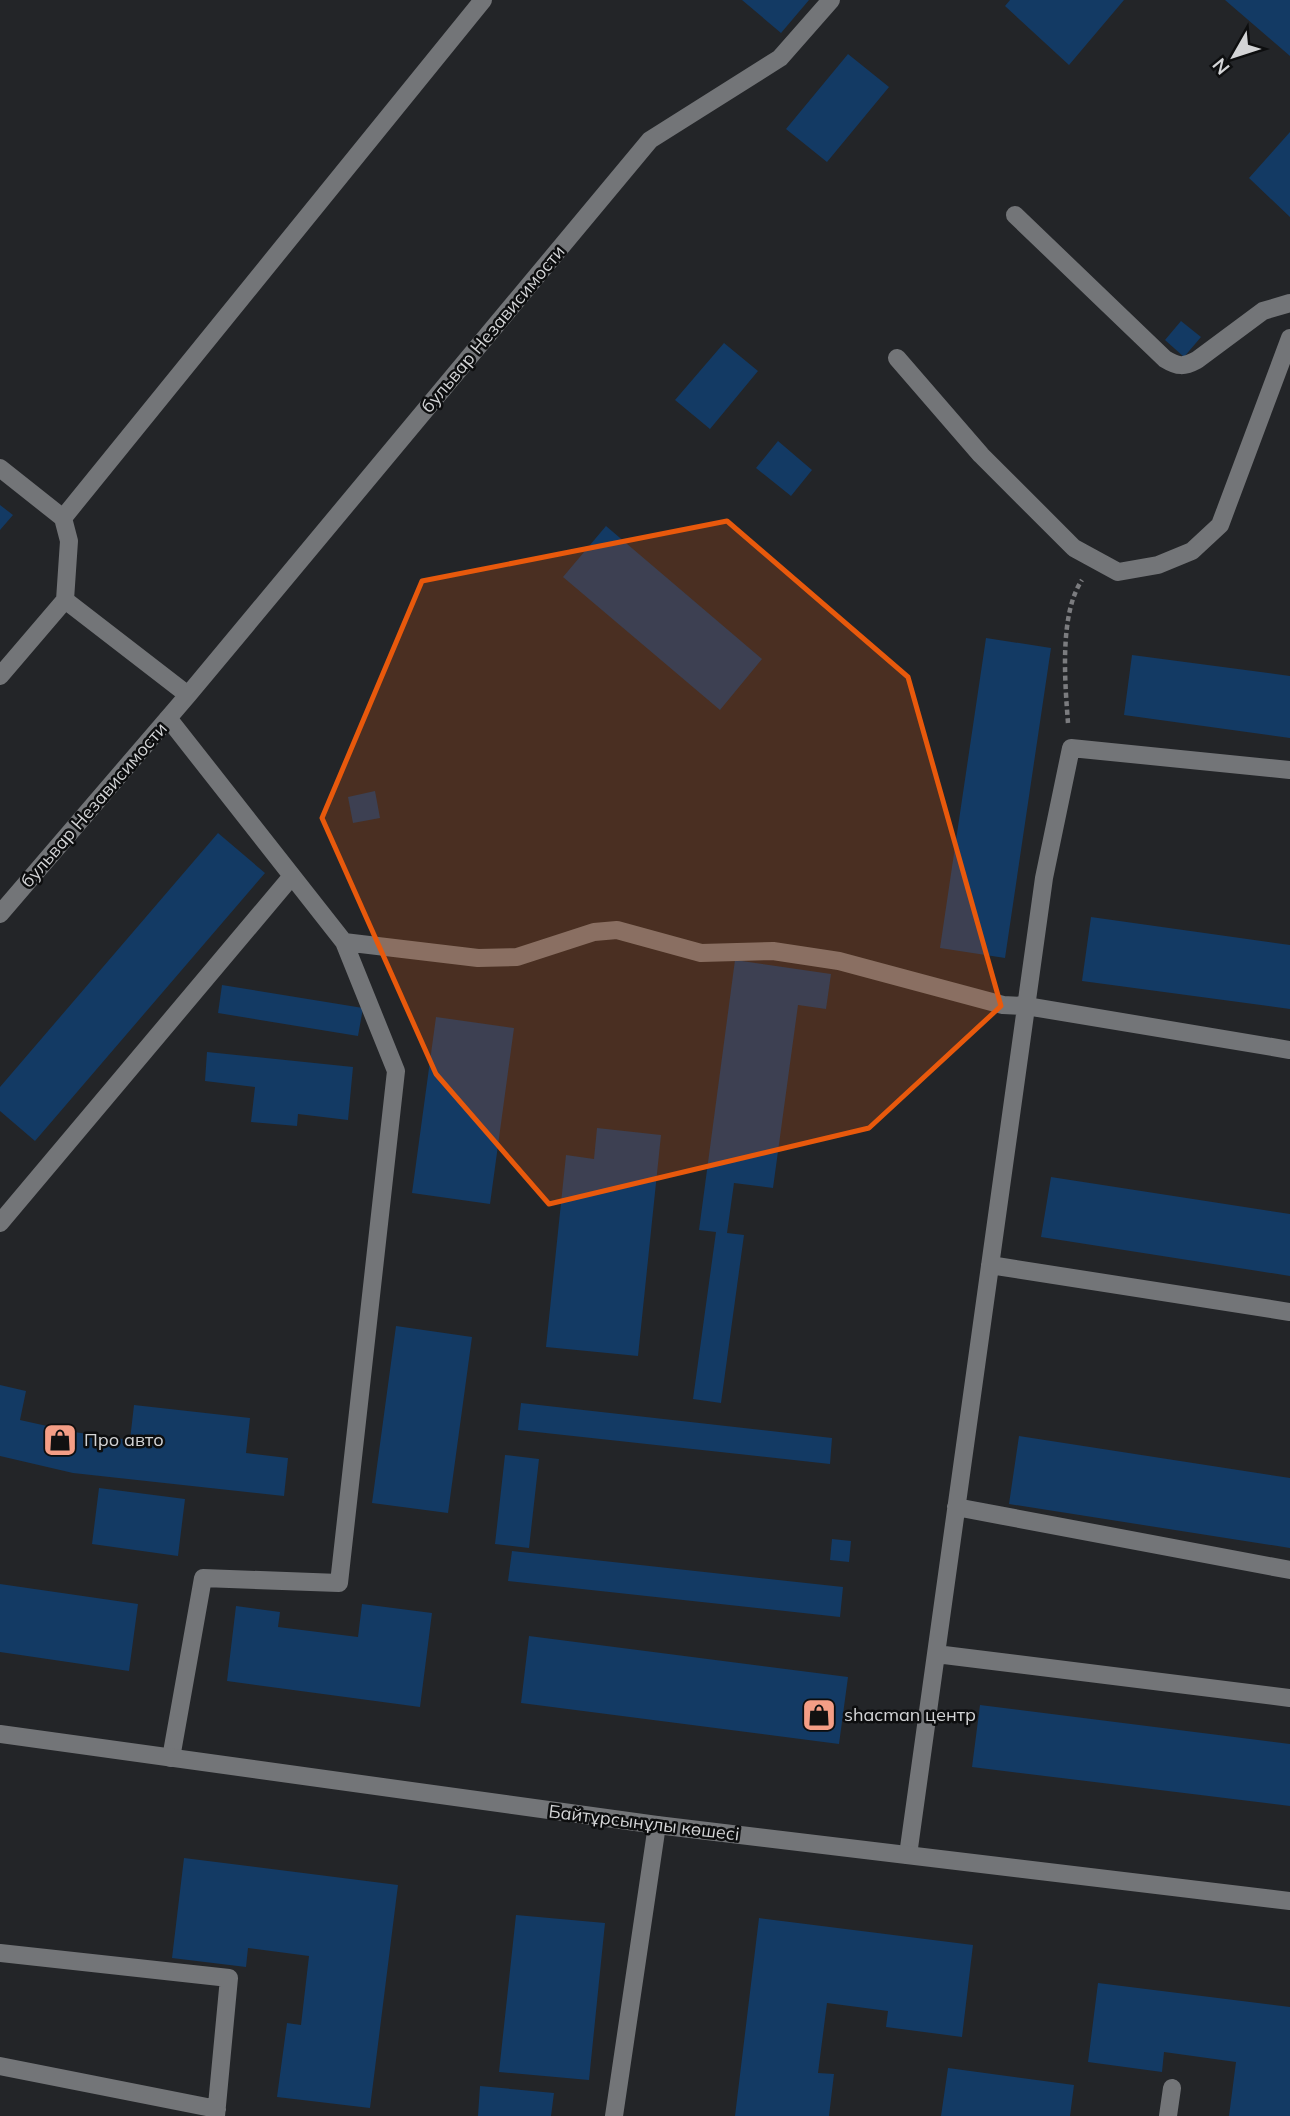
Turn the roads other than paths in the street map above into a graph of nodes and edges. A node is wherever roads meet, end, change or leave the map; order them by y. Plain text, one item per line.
1 (483, 0) edge
2 (831, 0) edge
3 (1015, 215) dead end
4 (1290, 303) edge
5 (1290, 338) edge
6 (897, 358) dead end
7 (0, 468) edge
8 (63, 518) junction
9 (65, 600) junction
10 (0, 676) edge
11 (188, 695) junction
12 (168, 718) junction
13 (1290, 771) edge
14 (292, 876) junction
15 (0, 914) edge
16 (344, 942) junction
17 (1026, 1006) junction
18 (1290, 1049) edge
19 (0, 1223) edge
20 (990, 1265) junction
21 (1290, 1312) edge
22 (956, 1507) junction
23 (1290, 1570) edge
24 (936, 1654) junction
25 (1290, 1698) edge
26 (0, 1734) edge
27 (171, 1758) junction
28 (657, 1825) junction
29 (908, 1855) junction
30 (1290, 1900) edge
31 (0, 1953) edge
32 (0, 2066) edge
33 (1172, 2088) dead end
34 (216, 2113) edge
35 (614, 2116) edge
36 (1168, 2116) edge

1 - 8 street
2 - 11 street, бульвар Независимости
3 - 4 street
5 - 6 street
7 - 8 street
8 - 9 street
9 - 10 street
9 - 11 street
11 - 12 street, бульвар Независимости
12 - 14 street
12 - 15 street, бульвар Независимости
13 - 17 street
14 - 16 street
14 - 19 street
16 - 17 street
16 - 27 street
17 - 18 street
17 - 20 street
20 - 21 street
20 - 22 street
22 - 23 street
22 - 24 street
24 - 25 street
24 - 29 street
26 - 27 street, Байтұрсынұлы көшесі
27 - 28 street, Байтұрсынұлы көшесі
28 - 29 street, Байтұрсынұлы көшесі
28 - 35 street
29 - 30 street, Байтұрсынұлы көшесі
31 - 34 street
32 - 34 street
33 - 36 street

